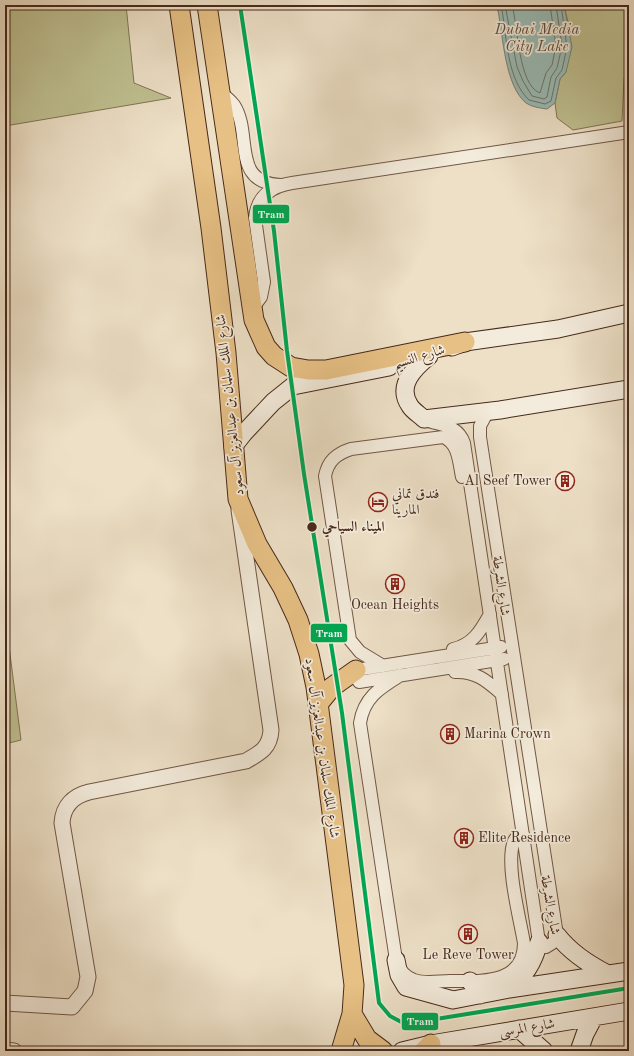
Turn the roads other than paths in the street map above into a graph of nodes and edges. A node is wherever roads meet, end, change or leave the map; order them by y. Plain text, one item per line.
1 (179, 5) edge
2 (207, 5) edge
3 (220, 93) junction
4 (629, 132) edge
5 (282, 185) junction
6 (629, 313) edge
7 (253, 314) junction
8 (465, 342) junction
9 (430, 356) junction
10 (629, 389) edge
11 (488, 412) junction
12 (424, 419) junction
13 (233, 447) junction
14 (238, 499) junction
15 (473, 503) junction
16 (490, 614) junction
17 (513, 652) junction
18 (496, 654) junction
19 (417, 660) junction
20 (383, 666) junction
21 (356, 670) junction
22 (432, 670) junction
23 (401, 675) junction
24 (502, 694) junction
25 (318, 704) junction
26 (523, 834) junction
27 (556, 935) junction
28 (539, 942) junction
29 (396, 960) junction
30 (629, 971) edge
31 (608, 974) junction
32 (470, 981) junction
33 (509, 989) junction
34 (480, 995) junction
35 (5, 1003) edge
36 (629, 1012) edge
37 (352, 1014) junction
38 (594, 1017) junction
39 (519, 1030) junction
40 (428, 1048) edge
41 (5, 1050) edge
42 (14, 1051) edge
43 (341, 1051) edge
44 (383, 1051) edge
45 (402, 1051) edge
46 (544, 1051) edge
47 (579, 1051) edge

1 - 13 main road, شارع الملك سلمان بن عبدالعزيز آل سعود
2 - 3 main road
3 - 5 street
3 - 7 main road
4 - 5 street
5 - 7 street
6 - 8 main road, شارع النسيم
7 - 8 main road
8 - 9 main road, شارع النسيم
9 - 12 main road
9 - 13 main road, شارع النسيم
10 - 11 main road
11 - 12 main road
11 - 17 street, شارع الشرطة
12 - 15 street, شارع الشرطة
13 - 14 main road, شارع الملك سلمان بن عبدالعزيز آل سعود
14 - 25 main road, شارع الملك سلمان بن عبدالعزيز آل سعود
14 - 35 street
15 - 16 street, شارع الشرطة
15 - 20 street
16 - 18 street, شارع الشرطة
16 - 19 street
17 - 18 street
17 - 27 street, شارع الشرطة
18 - 19 street
18 - 22 street
18 - 24 street, شارع الشرطة
19 - 20 street
20 - 21 street
21 - 23 street
21 - 25 main road
22 - 23 street
22 - 24 street
23 - 29 street
24 - 26 street, شارع الشرطة
25 - 37 main road, شارع الملك سلمان بن عبدالعزيز آل سعود
26 - 28 street, شارع الشرطة
26 - 32 street
27 - 28 street, شارع الشرطة
27 - 31 main road
28 - 33 main road
29 - 32 street
29 - 34 main road
30 - 31 main road
31 - 33 main road
32 - 34 main road
33 - 34 main road
36 - 38 main road, شارع المرسى
37 - 43 main road, شارع الملك سلمان بن عبدالعزيز آل سعود
37 - 44 main road
38 - 39 main road, شارع المرسى
38 - 47 main road
39 - 40 main road, شارع المرسى
39 - 46 main road
40 - 45 main road, شارع المرسى
41 - 42 street

